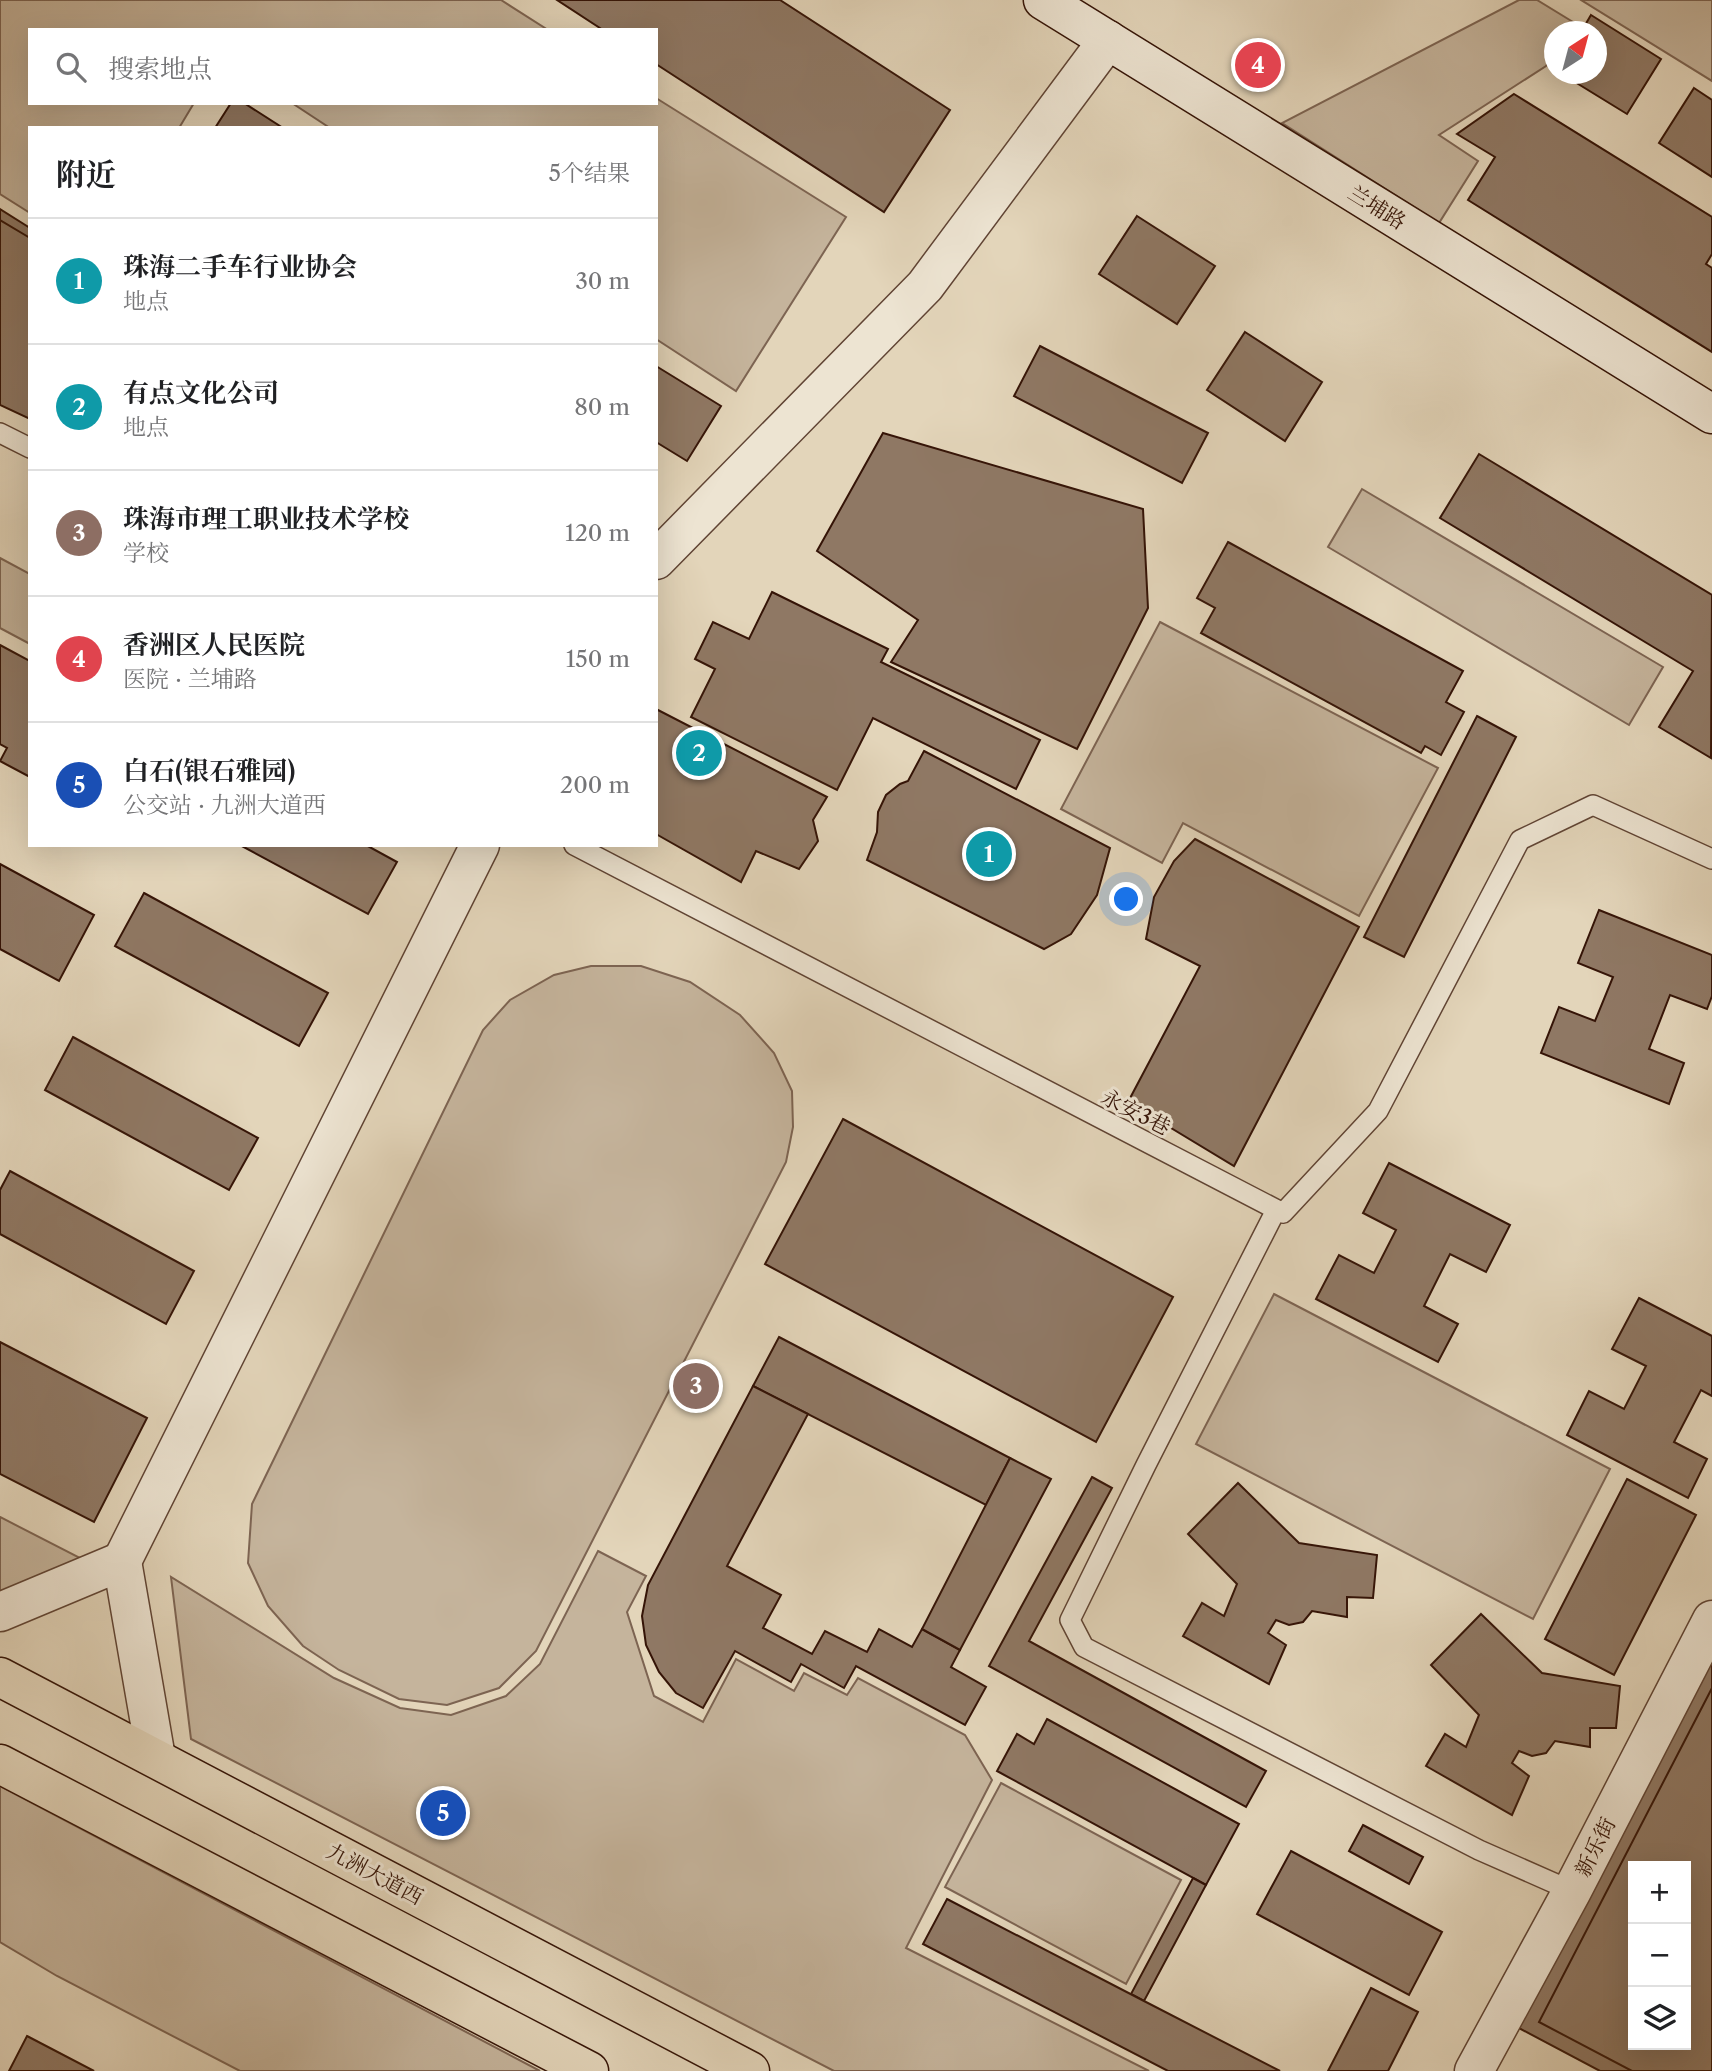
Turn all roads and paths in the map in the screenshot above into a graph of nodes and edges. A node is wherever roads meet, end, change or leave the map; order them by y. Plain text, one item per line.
1 (1043, 0) edge
2 (1108, 40) junction
3 (1712, 414) edge
4 (0, 433) edge
5 (28, 447) edge
6 (658, 557) edge
7 (479, 847) edge
8 (578, 847) edge
9 (1712, 859) edge
10 (1276, 1210) junction
11 (122, 1561) junction
12 (0, 1612) edge
13 (1712, 1620) edge
14 (0, 1677) edge
15 (156, 1758) junction
16 (0, 1764) edge
17 (1572, 1891) junction
18 (589, 2071) edge
19 (750, 2071) edge
20 (1474, 2071) edge

1 - 2 street, 兰埔路
2 - 3 street, 兰埔路
2 - 6 street
4 - 5 lane
7 - 11 street
8 - 10 lane, 永安3巷
9 - 10 lane
10 - 17 lane
11 - 12 street
11 - 15 street
13 - 17 street, 新乐街
14 - 15 main road, 九洲大道西
15 - 19 main road, 九洲大道西
16 - 18 main road
17 - 20 street, 新乐街

